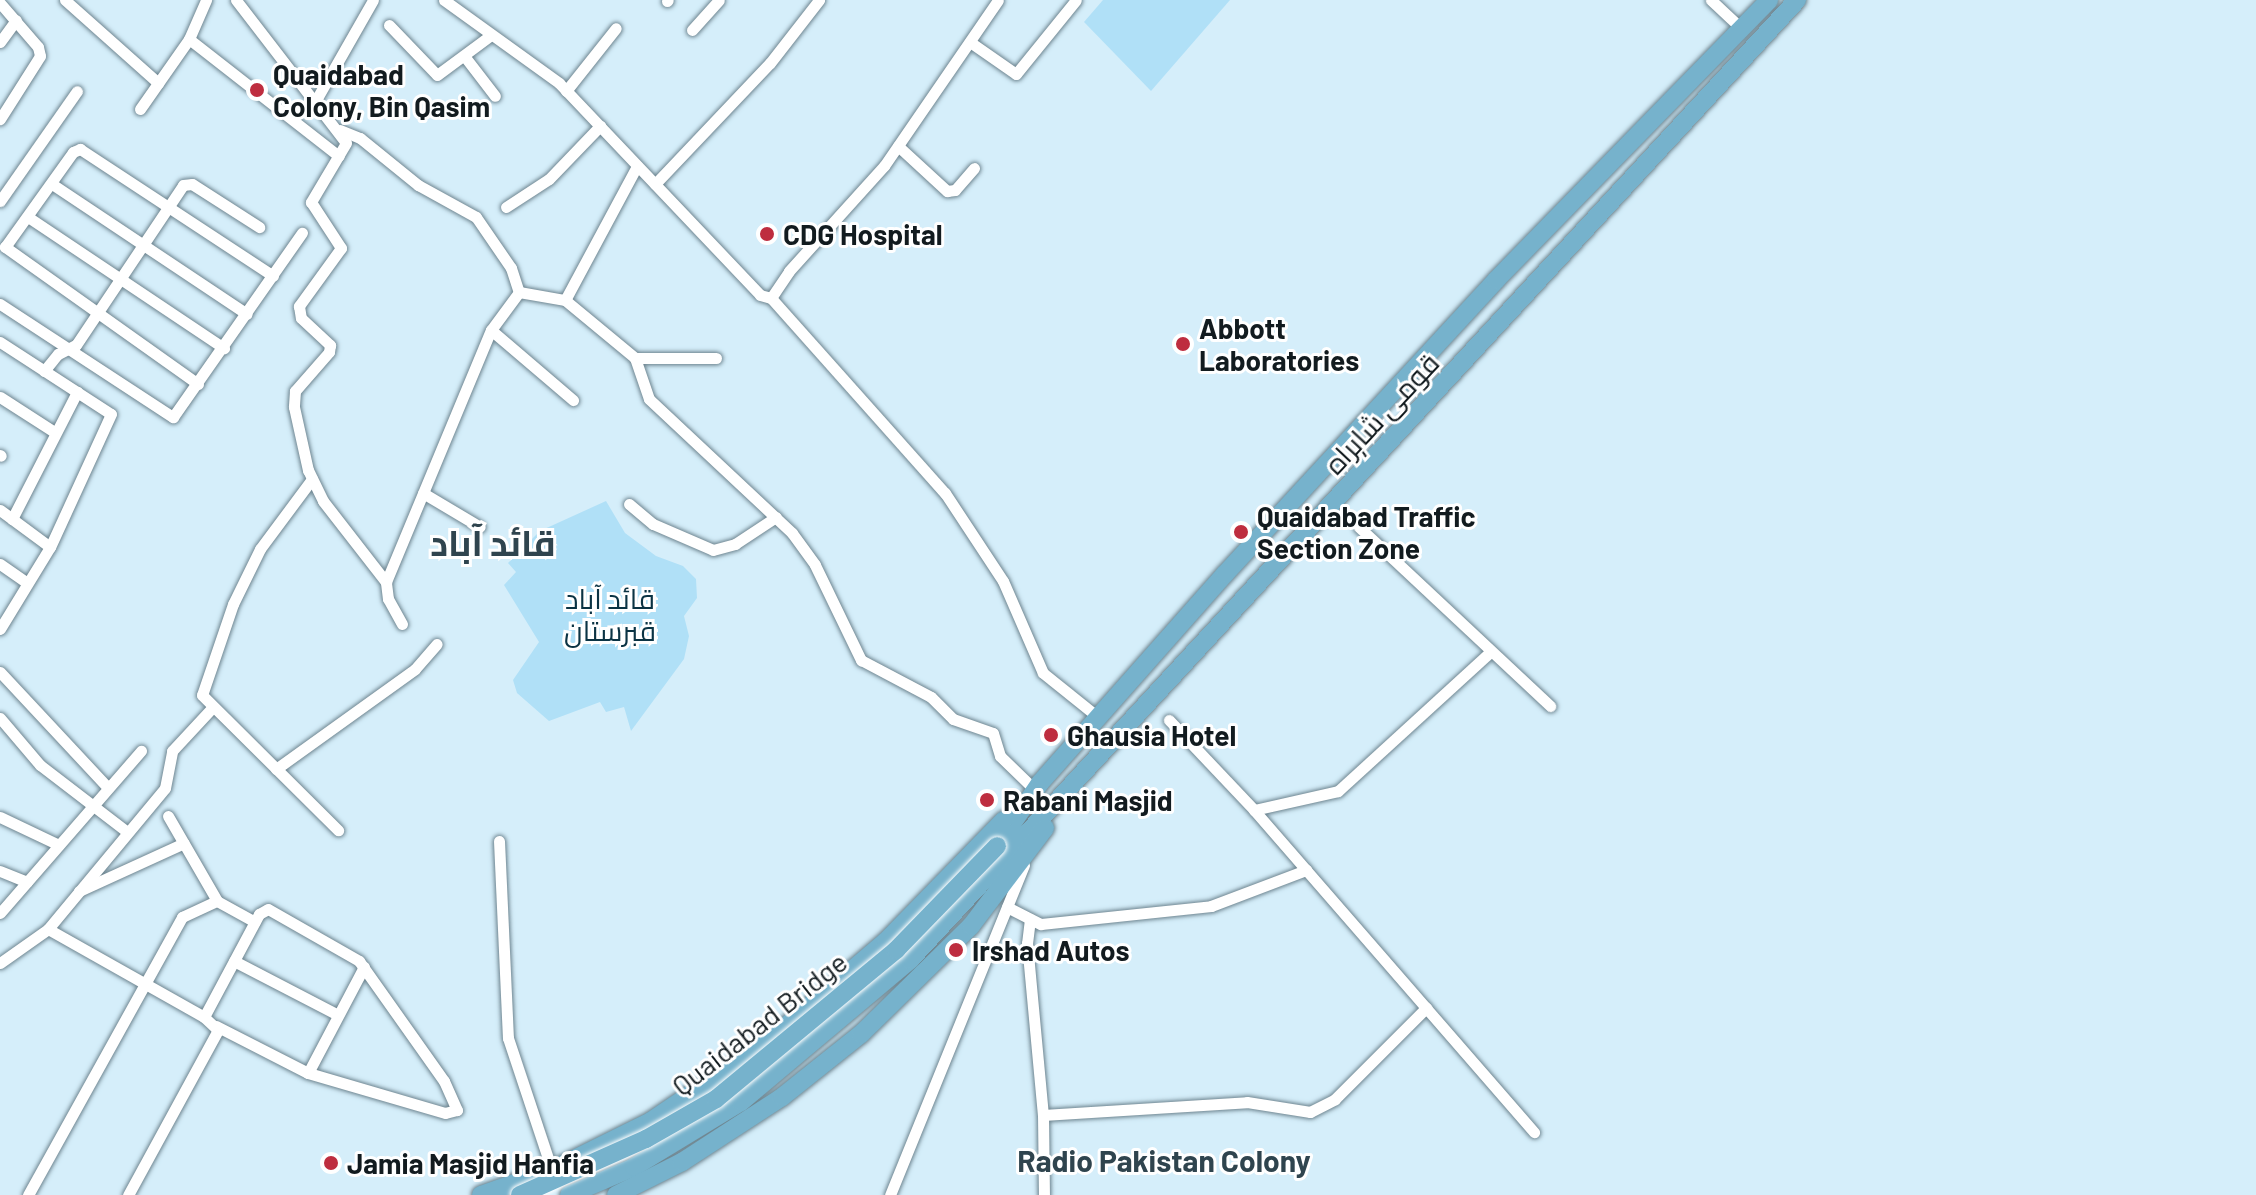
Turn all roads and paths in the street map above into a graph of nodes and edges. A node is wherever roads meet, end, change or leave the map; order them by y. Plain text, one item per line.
1 (65, 0) edge
2 (206, 0) edge
3 (236, 0) edge
4 (373, 0) edge
5 (444, 0) edge
6 (719, 0) edge
7 (819, 0) edge
8 (998, 0) edge
9 (1076, 0) edge
10 (1711, 0) edge
11 (1769, 0) edge
12 (1797, 0) edge
13 (0, 3) edge
14 (16, 20) junction
15 (389, 25) dead end
16 (616, 28) dead end
17 (1742, 29) junction
18 (692, 30) dead end
19 (491, 35) junction
20 (189, 39) junction
21 (0, 42) edge
22 (970, 42) junction
23 (465, 57) junction
24 (158, 83) junction
25 (77, 91) dead end
26 (566, 91) junction
27 (495, 96) dead end
28 (316, 100) junction
29 (140, 109) dead end
30 (0, 119) edge
31 (600, 126) junction
32 (340, 130) junction
33 (898, 146) junction
34 (339, 156) junction
35 (637, 166) junction
36 (974, 168) dead end
37 (52, 184) junction
38 (655, 184) junction
39 (0, 201) edge
40 (170, 207) junction
41 (506, 207) dead end
42 (28, 217) junction
43 (259, 227) dead end
44 (302, 233) dead end
45 (145, 246) junction
46 (273, 276) junction
47 (121, 280) junction
48 (519, 292) junction
49 (771, 298) junction
50 (565, 300) junction
51 (0, 304) edge
52 (247, 314) junction
53 (96, 317) junction
54 (491, 330) junction
55 (0, 342) edge
56 (224, 348) junction
57 (68, 350) junction
58 (635, 358) junction
59 (716, 358) dead end
60 (44, 371) junction
61 (198, 384) junction
62 (77, 392) junction
63 (0, 397) edge
64 (573, 400) dead end
65 (53, 431) junction
66 (312, 479) junction
67 (423, 493) junction
68 (629, 504) dead end
69 (0, 510) edge
70 (776, 517) junction
71 (12, 519) junction
72 (480, 527) dead end
73 (1359, 527) dead end
74 (50, 547) junction
75 (0, 564) edge
76 (26, 582) junction
77 (386, 582) junction
78 (402, 624) dead end
79 (0, 629) edge
80 (437, 644) dead end
81 (1490, 652) junction
82 (0, 672) edge
83 (1550, 706) dead end
84 (212, 708) junction
85 (1098, 717) junction
86 (0, 718) edge
87 (1169, 720) dead end
88 (141, 751) dead end
89 (276, 769) junction
90 (1037, 786) junction
91 (108, 788) junction
92 (1064, 799) junction
93 (91, 806) junction
94 (1254, 810) junction
95 (168, 816) dead end
96 (0, 817) edge
97 (338, 830) dead end
98 (126, 831) junction
99 (499, 841) dead end
100 (184, 843) junction
101 (59, 845) junction
102 (1000, 853) junction
103 (1028, 857) junction
104 (1306, 870) junction
105 (0, 871) edge
106 (27, 882) junction
107 (77, 892) junction
108 (217, 901) junction
109 (1007, 907) junction
110 (0, 913) edge
111 (1030, 919) junction
112 (255, 922) junction
113 (48, 929) junction
114 (234, 961) junction
115 (0, 963) edge
116 (364, 967) junction
117 (146, 982) junction
118 (1426, 1008) junction
119 (338, 1015) junction
120 (204, 1017) junction
121 (216, 1026) junction
122 (308, 1073) junction
123 (1043, 1115) junction
124 (1534, 1132) dead end
125 (552, 1170) junction
126 (28, 1195) edge
127 (128, 1195) edge
128 (481, 1195) edge
129 (520, 1195) edge
130 (569, 1195) edge
131 (616, 1195) edge
132 (890, 1195) edge
133 (1044, 1195) edge

1 - 24 street
2 - 20 street
3 - 28 street
4 - 28 street
5 - 19 street
6 - 18 street
7 - 38 street
8 - 22 street
9 - 22 street
10 - 17 street
11 - 17 highway, قومی شاہراہ
12 - 92 highway, قومی شاہراہ
13 - 14 street
14 - 21 street
14 - 30 street
15 - 23 street
16 - 26 street
17 - 85 highway, قومی شاہراہ
19 - 23 street
19 - 26 street
20 - 24 street
20 - 34 street
22 - 33 street
23 - 27 street
24 - 29 street
25 - 39 street
26 - 31 street
28 - 32 street
31 - 35 street
31 - 41 street
32 - 34 street
32 - 48 street
33 - 36 street
33 - 49 street
34 - 66 street
35 - 38 street
35 - 50 street
37 - 40 street
37 - 42 street
37 - 45 street
38 - 49 street
40 - 43 street
40 - 45 street
40 - 46 street
42 - 47 street
42 - 53 street
44 - 46 street
45 - 47 street
45 - 52 street
46 - 52 street
47 - 53 street
47 - 56 street
48 - 50 street
48 - 54 street
49 - 85 street
50 - 58 street
51 - 57 street
52 - 56 street
53 - 57 street
53 - 61 street
54 - 64 street
54 - 67 street
55 - 60 street
56 - 61 street
57 - 60 street
57 - 61 street
58 - 59 street
58 - 70 street
60 - 62 street
62 - 65 street
62 - 74 street
63 - 65 street
65 - 71 street
66 - 77 street
66 - 84 street
67 - 72 street
67 - 77 street
68 - 70 street
69 - 71 street
70 - 90 street
71 - 74 street
73 - 81 street
74 - 76 street
75 - 76 street
76 - 79 street
77 - 78 street
80 - 89 street
81 - 83 street
81 - 94 street
82 - 91 street
84 - 89 street
84 - 98 street
85 - 90 highway, قومی شاہراہ
86 - 93 street
87 - 94 street
88 - 91 street
89 - 97 street
90 - 102 highway, قومی شاہراہ
90 - 125 highway
91 - 93 street
92 - 102 highway, قومی شاہراہ
92 - 103 highway
93 - 98 street
93 - 101 street
94 - 104 street
95 - 100 street
96 - 101 street
98 - 107 street
99 - 125 street
100 - 107 street
100 - 108 street
101 - 106 street
102 - 129 highway, Quaidabad Bridge, bridge
102 - 130 highway, Quaidabad Bridge
103 - 109 street
103 - 131 highway
104 - 111 street
104 - 118 street
105 - 106 street
106 - 110 street
107 - 113 street
108 - 112 street
108 - 117 street
109 - 111 street
109 - 132 street
111 - 123 street
112 - 114 street
112 - 116 street
113 - 115 street
113 - 117 street
114 - 119 street
114 - 120 street
116 - 119 street
116 - 122 street
117 - 120 street
117 - 126 street
118 - 123 street
118 - 124 street
119 - 122 street
120 - 121 street
121 - 122 street
121 - 127 street
123 - 133 street
125 - 128 highway

